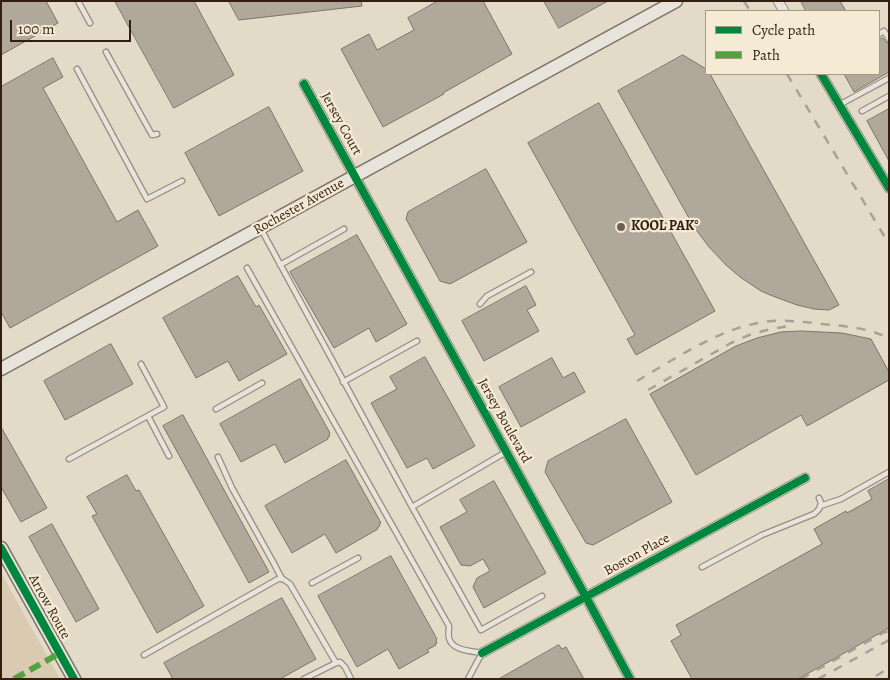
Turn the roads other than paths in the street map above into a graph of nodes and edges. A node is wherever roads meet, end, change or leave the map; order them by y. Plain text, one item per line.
1 (78, 1) edge
2 (676, 1) edge
3 (90, 23) dead end
4 (880, 33) edge
5 (889, 39) edge
6 (106, 52) dead end
7 (77, 69) dead end
8 (822, 75) edge
9 (889, 78) edge
10 (304, 84) dead end
11 (889, 96) edge
12 (839, 105) junction
13 (862, 111) dead end
14 (157, 134) dead end
15 (355, 176) junction
16 (182, 181) dead end
17 (889, 188) edge
18 (260, 228) junction
19 (344, 229) dead end
20 (280, 266) junction
21 (247, 268) dead end
22 (531, 272) dead end
23 (480, 304) dead end
24 (417, 341) dead end
25 (141, 364) dead end
26 (1, 369) edge
27 (343, 382) junction
28 (262, 384) dead end
29 (216, 409) dead end
30 (148, 416) junction
31 (506, 452) junction
32 (169, 456) dead end
33 (218, 457) dead end
34 (70, 459) dead end
35 (889, 472) edge
36 (804, 478) dead end
37 (819, 498) dead end
38 (412, 506) junction
39 (820, 506) junction
40 (1, 548) edge
41 (358, 558) dead end
42 (702, 567) dead end
43 (282, 579) junction
44 (312, 583) dead end
45 (542, 596) dead end
46 (586, 597) junction
47 (482, 653) junction
48 (144, 655) dead end
49 (336, 663) junction
50 (74, 679) edge
51 (304, 679) edge
52 (351, 679) edge
53 (468, 679) edge
54 (630, 679) edge

1 - 3 lane
2 - 15 main road, Rochester Avenue
4 - 5 lane
6 - 14 lane
7 - 16 lane
8 - 12 street
9 - 12 lane
10 - 15 street, Jersey Court
11 - 13 lane
12 - 17 street
15 - 18 main road, Rochester Avenue
15 - 31 street, Jersey Boulevard
18 - 20 lane
18 - 26 main road, Rochester Avenue
19 - 20 lane
20 - 27 lane
21 - 47 lane
22 - 23 lane
24 - 27 lane
25 - 30 lane
27 - 38 lane
28 - 29 lane
30 - 32 lane
30 - 34 lane
31 - 38 lane
31 - 46 street, Jersey Boulevard
33 - 43 lane
35 - 39 lane
36 - 46 street, Boston Place
37 - 39 lane
38 - 45 lane
39 - 42 lane
40 - 50 main road, Arrow Route
41 - 44 lane
43 - 48 lane
43 - 49 lane
46 - 47 street, Boston Place
46 - 54 street, Jersey Boulevard
47 - 53 lane
49 - 51 lane
49 - 52 lane

